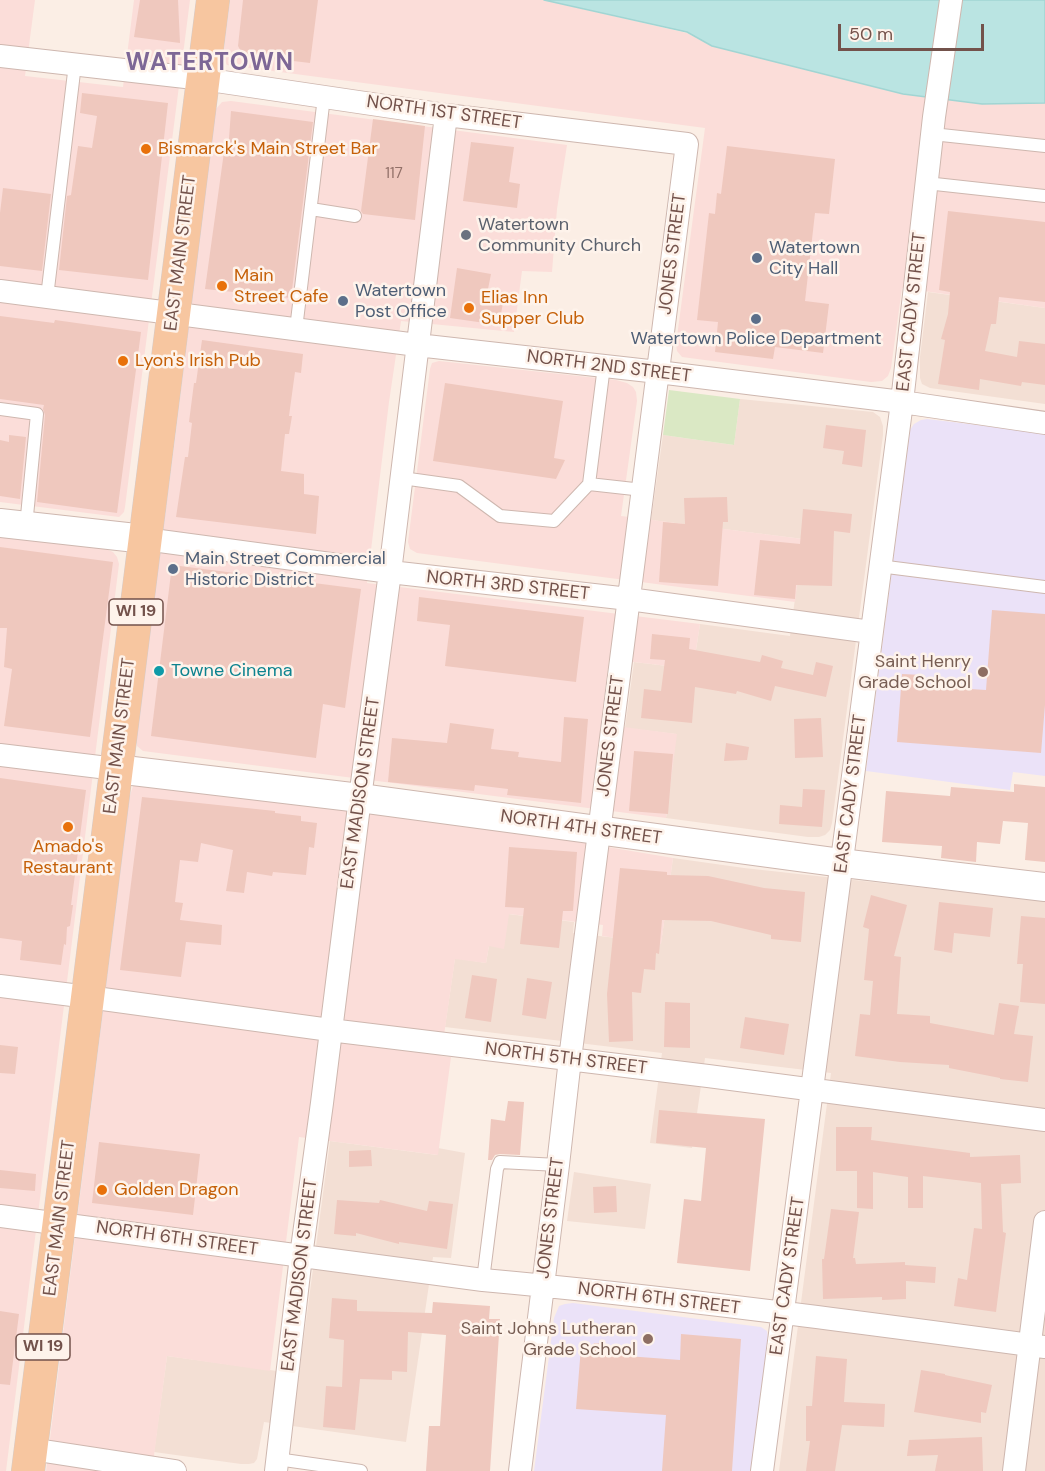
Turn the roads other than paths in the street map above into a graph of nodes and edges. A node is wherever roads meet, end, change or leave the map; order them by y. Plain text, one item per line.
1 (213, 0) edge
2 (951, 0) edge
3 (0, 56) edge
4 (75, 64) junction
5 (203, 79) junction
6 (324, 97) junction
7 (446, 114) junction
8 (933, 125) junction
9 (687, 144) joint
10 (1045, 146) edge
11 (926, 183) junction
12 (1045, 196) edge
13 (311, 209) junction
14 (355, 216) dead end
15 (0, 291) edge
16 (47, 297) junction
17 (173, 313) junction
18 (296, 329) junction
19 (417, 345) junction
20 (604, 366) junction
21 (658, 372) junction
22 (902, 402) junction
23 (0, 409) edge
24 (1045, 423) edge
25 (402, 478) junction
26 (589, 484) junction
27 (643, 490) junction
28 (13, 524) edge
29 (145, 539) junction
30 (879, 566) junction
31 (390, 573) junction
32 (1045, 587) edge
33 (629, 599) junction
34 (871, 632) junction
35 (0, 754) edge
36 (116, 769) junction
37 (360, 798) junction
38 (599, 830) junction
39 (842, 863) junction
40 (1045, 887) edge
41 (0, 986) edge
42 (88, 997) junction
43 (330, 1030) junction
44 (570, 1059) junction
45 (813, 1090) junction
46 (1045, 1120) edge
47 (558, 1165) junction
48 (0, 1216) edge
49 (1045, 1222) edge
50 (59, 1223) junction
51 (301, 1256) junction
52 (483, 1280) junction
53 (542, 1285) junction
54 (783, 1313) junction
55 (1037, 1346) edge
56 (29, 1460) edge
57 (277, 1465) edge
58 (102, 1466) edge
59 (175, 1471) edge
60 (361, 1471) edge
61 (520, 1471) edge
62 (762, 1471) edge
63 (1014, 1471) edge

1 - 5 main road, EAST MAIN STREET / WI 19
2 - 8 street, EAST CADY STREET
3 - 4 street, NORTH 1ST STREET
4 - 5 street, NORTH 1ST STREET
4 - 16 lane
5 - 6 street, NORTH 1ST STREET
5 - 17 main road, EAST MAIN STREET / WI 19
6 - 7 street, NORTH 1ST STREET
6 - 13 lane
7 - 9 street, NORTH 1ST STREET
7 - 19 street, EAST MADISON STREET
8 - 10 lane
8 - 11 street, EAST CADY STREET
9 - 21 street, JONES STREET
11 - 12 lane
11 - 22 street, EAST CADY STREET
13 - 14 lane
13 - 18 lane
15 - 16 street, NORTH 2ND STREET
16 - 17 street, NORTH 2ND STREET
17 - 18 street, NORTH 2ND STREET
17 - 29 main road, EAST MAIN STREET / WI 19
18 - 19 street, NORTH 2ND STREET
19 - 20 street, NORTH 2ND STREET
19 - 25 street, EAST MADISON STREET
20 - 21 street, NORTH 2ND STREET
20 - 26 lane
21 - 22 street, NORTH 2ND STREET
21 - 27 street, JONES STREET
22 - 24 street, NORTH 2ND STREET
22 - 30 street, EAST CADY STREET
23 - 28 lane
25 - 26 lane
25 - 31 street, EAST MADISON STREET
26 - 27 lane
27 - 33 street, JONES STREET
28 - 29 street
29 - 31 street, NORTH 3RD STREET
29 - 36 main road, EAST MAIN STREET / WI 19
30 - 32 lane
30 - 34 street, EAST CADY STREET
31 - 33 street, NORTH 3RD STREET
31 - 37 street, EAST MADISON STREET
33 - 34 street, NORTH 3RD STREET
33 - 38 street, JONES STREET
34 - 39 street, EAST CADY STREET
35 - 36 street
36 - 37 street, NORTH 4TH STREET
36 - 42 main road, EAST MAIN STREET / WI 19
37 - 38 street, NORTH 4TH STREET
37 - 43 street, EAST MADISON STREET
38 - 39 street, NORTH 4TH STREET
38 - 44 street, JONES STREET
39 - 40 street, NORTH 4TH STREET
39 - 45 street, EAST CADY STREET
41 - 42 street, NORTH 5TH STREET
42 - 43 street, NORTH 5TH STREET
42 - 50 main road, EAST MAIN STREET / WI 19
43 - 44 street, NORTH 5TH STREET
43 - 51 street, EAST MADISON STREET
44 - 45 street, NORTH 5TH STREET
44 - 47 street, JONES STREET
45 - 46 street, NORTH 5TH STREET
45 - 54 street, EAST CADY STREET
47 - 52 lane
47 - 53 street, JONES STREET
48 - 50 street, NORTH 6TH STREET
49 - 55 street
50 - 51 street, NORTH 6TH STREET
50 - 56 main road, EAST MAIN STREET / WI 19
51 - 52 street, NORTH 6TH STREET
51 - 57 street, EAST MADISON STREET
52 - 53 street, NORTH 6TH STREET
53 - 54 street, NORTH 6TH STREET
53 - 61 street, JONES STREET
54 - 55 street, NORTH 6TH STREET
54 - 62 street, EAST CADY STREET
55 - 63 street
56 - 58 street
57 - 60 lane
58 - 59 street

